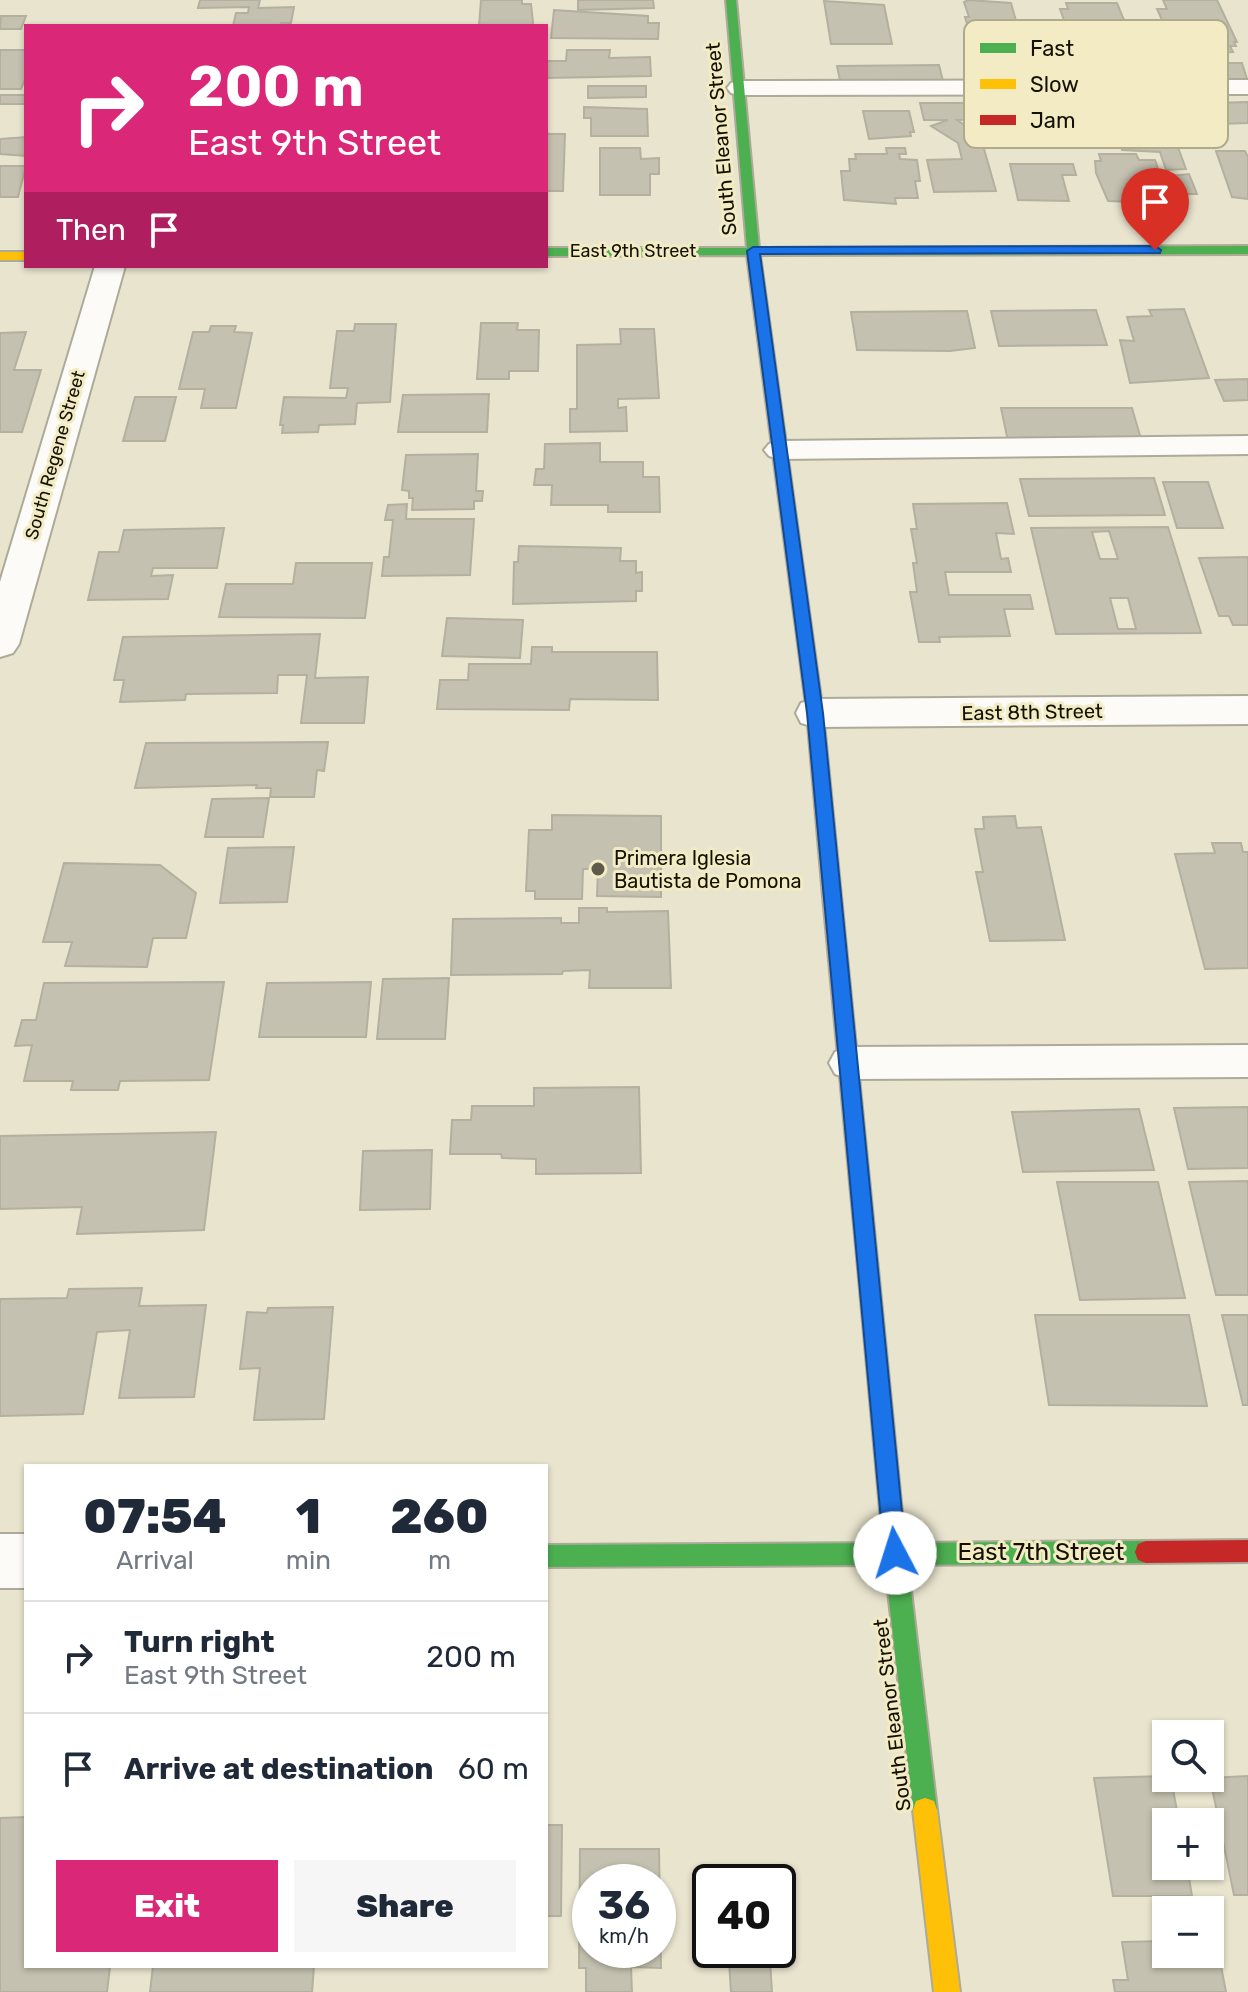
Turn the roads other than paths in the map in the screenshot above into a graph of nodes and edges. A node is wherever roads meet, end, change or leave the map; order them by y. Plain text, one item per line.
1 (731, 0) edge
2 (1228, 87) edge
3 (1248, 87) edge
4 (739, 88) junction
5 (964, 88) edge
6 (1248, 250) edge
7 (753, 251) junction
8 (548, 252) edge
9 (0, 256) edge
10 (24, 256) edge
11 (109, 268) edge
12 (1248, 445) edge
13 (779, 450) junction
14 (0, 644) edge
15 (1248, 710) edge
16 (815, 713) junction
17 (1248, 1061) edge
18 (849, 1063) junction
19 (1248, 1551) edge
20 (895, 1553) junction
21 (548, 1556) edge
22 (0, 1561) edge
23 (24, 1561) edge
24 (947, 1992) edge

1 - 4 street, South Eleanor Street
2 - 3 lane
4 - 5 lane
4 - 7 street, South Eleanor Street
6 - 7 street, East 9th Street
7 - 8 street, East 9th Street
7 - 13 street, South Eleanor Street
9 - 10 street
11 - 14 street, South Regene Street
12 - 13 lane
13 - 16 street, South Eleanor Street
15 - 16 street, East 8th Street
16 - 18 street, South Eleanor Street
17 - 18 lane
18 - 20 street, South Eleanor Street
19 - 20 street, East 7th Street
20 - 21 street, East 7th Street
20 - 24 street, South Eleanor Street
22 - 23 street

